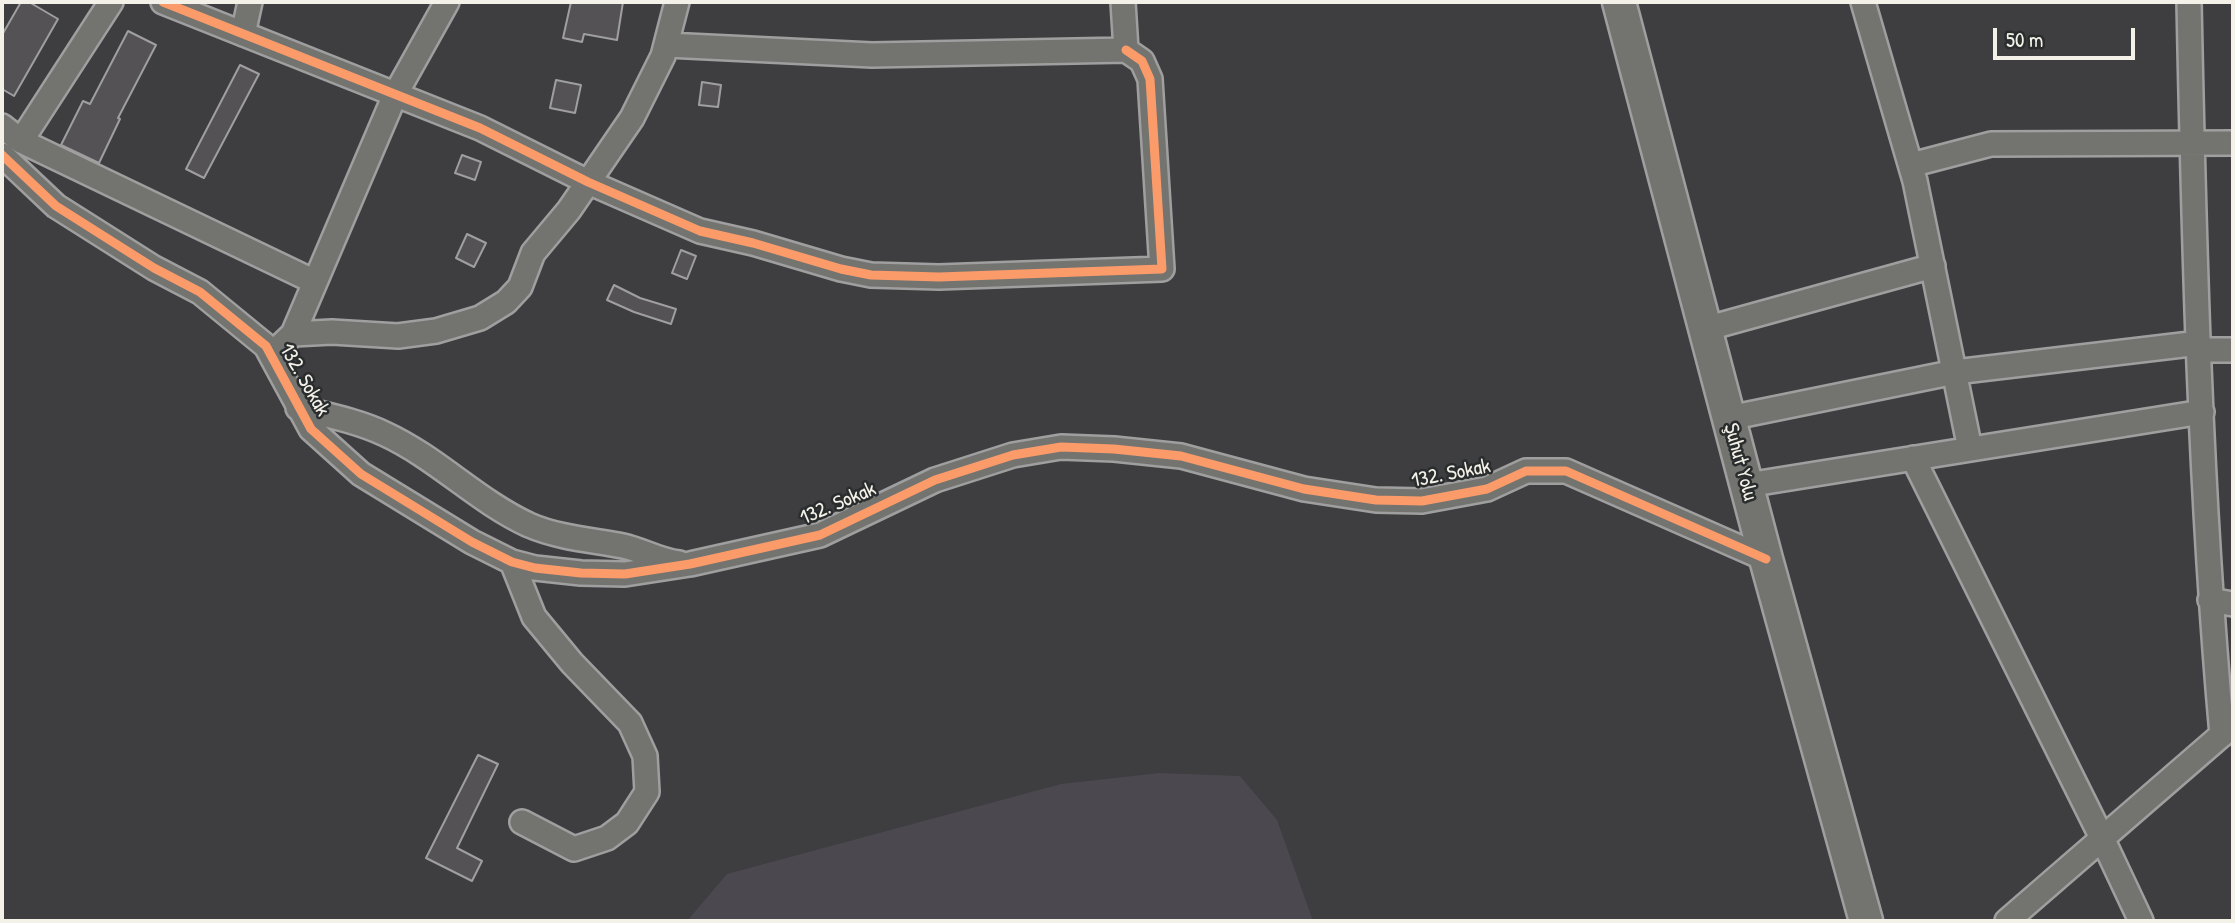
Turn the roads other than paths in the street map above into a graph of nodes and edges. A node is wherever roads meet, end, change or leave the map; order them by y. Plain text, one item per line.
1 (111, 2) edge
2 (163, 2) edge
3 (250, 2) edge
4 (447, 2) edge
5 (677, 2) edge
6 (1123, 2) edge
7 (1619, 2) edge
8 (1863, 2) edge
9 (2189, 2) edge
10 (243, 34) junction
11 (667, 45) junction
12 (1126, 50) junction
13 (395, 95) junction
14 (2, 126) edge
15 (21, 141) junction
16 (2191, 143) junction
17 (2233, 143) edge
18 (2, 155) edge
19 (1911, 165) junction
20 (588, 183) junction
21 (1933, 266) junction
22 (315, 282) junction
23 (1705, 329) junction
24 (293, 334) junction
25 (2199, 347) junction
26 (2233, 350) edge
27 (271, 355) junction
28 (1955, 372) junction
29 (298, 408) junction
30 (2202, 412) junction
31 (1729, 418) junction
32 (1970, 449) junction
33 (1913, 458) junction
34 (1746, 485) junction
35 (1766, 559) junction
36 (512, 562) junction
37 (690, 564) junction
38 (2210, 600) junction
39 (2233, 604) edge
40 (2227, 730) edge
41 (522, 822) dead end
42 (2102, 838) junction
43 (1866, 921) edge
44 (2007, 921) edge
45 (2141, 921) edge

1 - 15 street
2 - 10 street
3 - 10 street
4 - 13 street
5 - 11 street
6 - 12 street
7 - 23 main road, Şuhut Yolu
8 - 19 street
9 - 16 street
10 - 13 street
11 - 12 street
11 - 20 street
12 - 20 street
13 - 20 street
13 - 22 street
14 - 15 street
15 - 22 street
16 - 17 street
16 - 19 street
16 - 25 street
18 - 27 street, 132. Sokak
19 - 21 street
20 - 24 street
21 - 23 street
21 - 28 street
22 - 24 street
23 - 31 main road, Şuhut Yolu
24 - 27 street
25 - 26 street
25 - 28 street
25 - 30 street
27 - 29 street, 132. Sokak
28 - 31 street
28 - 32 street
29 - 36 street, 132. Sokak
29 - 37 street
30 - 32 street
30 - 38 street
31 - 34 main road, Şuhut Yolu
32 - 33 street
33 - 34 street
33 - 42 street
34 - 35 main road, Şuhut Yolu
35 - 37 street, 132. Sokak
35 - 43 main road, Şuhut Yolu
36 - 37 street, 132. Sokak
36 - 41 street
38 - 39 street
38 - 40 street
40 - 42 street
42 - 44 street
42 - 45 street

